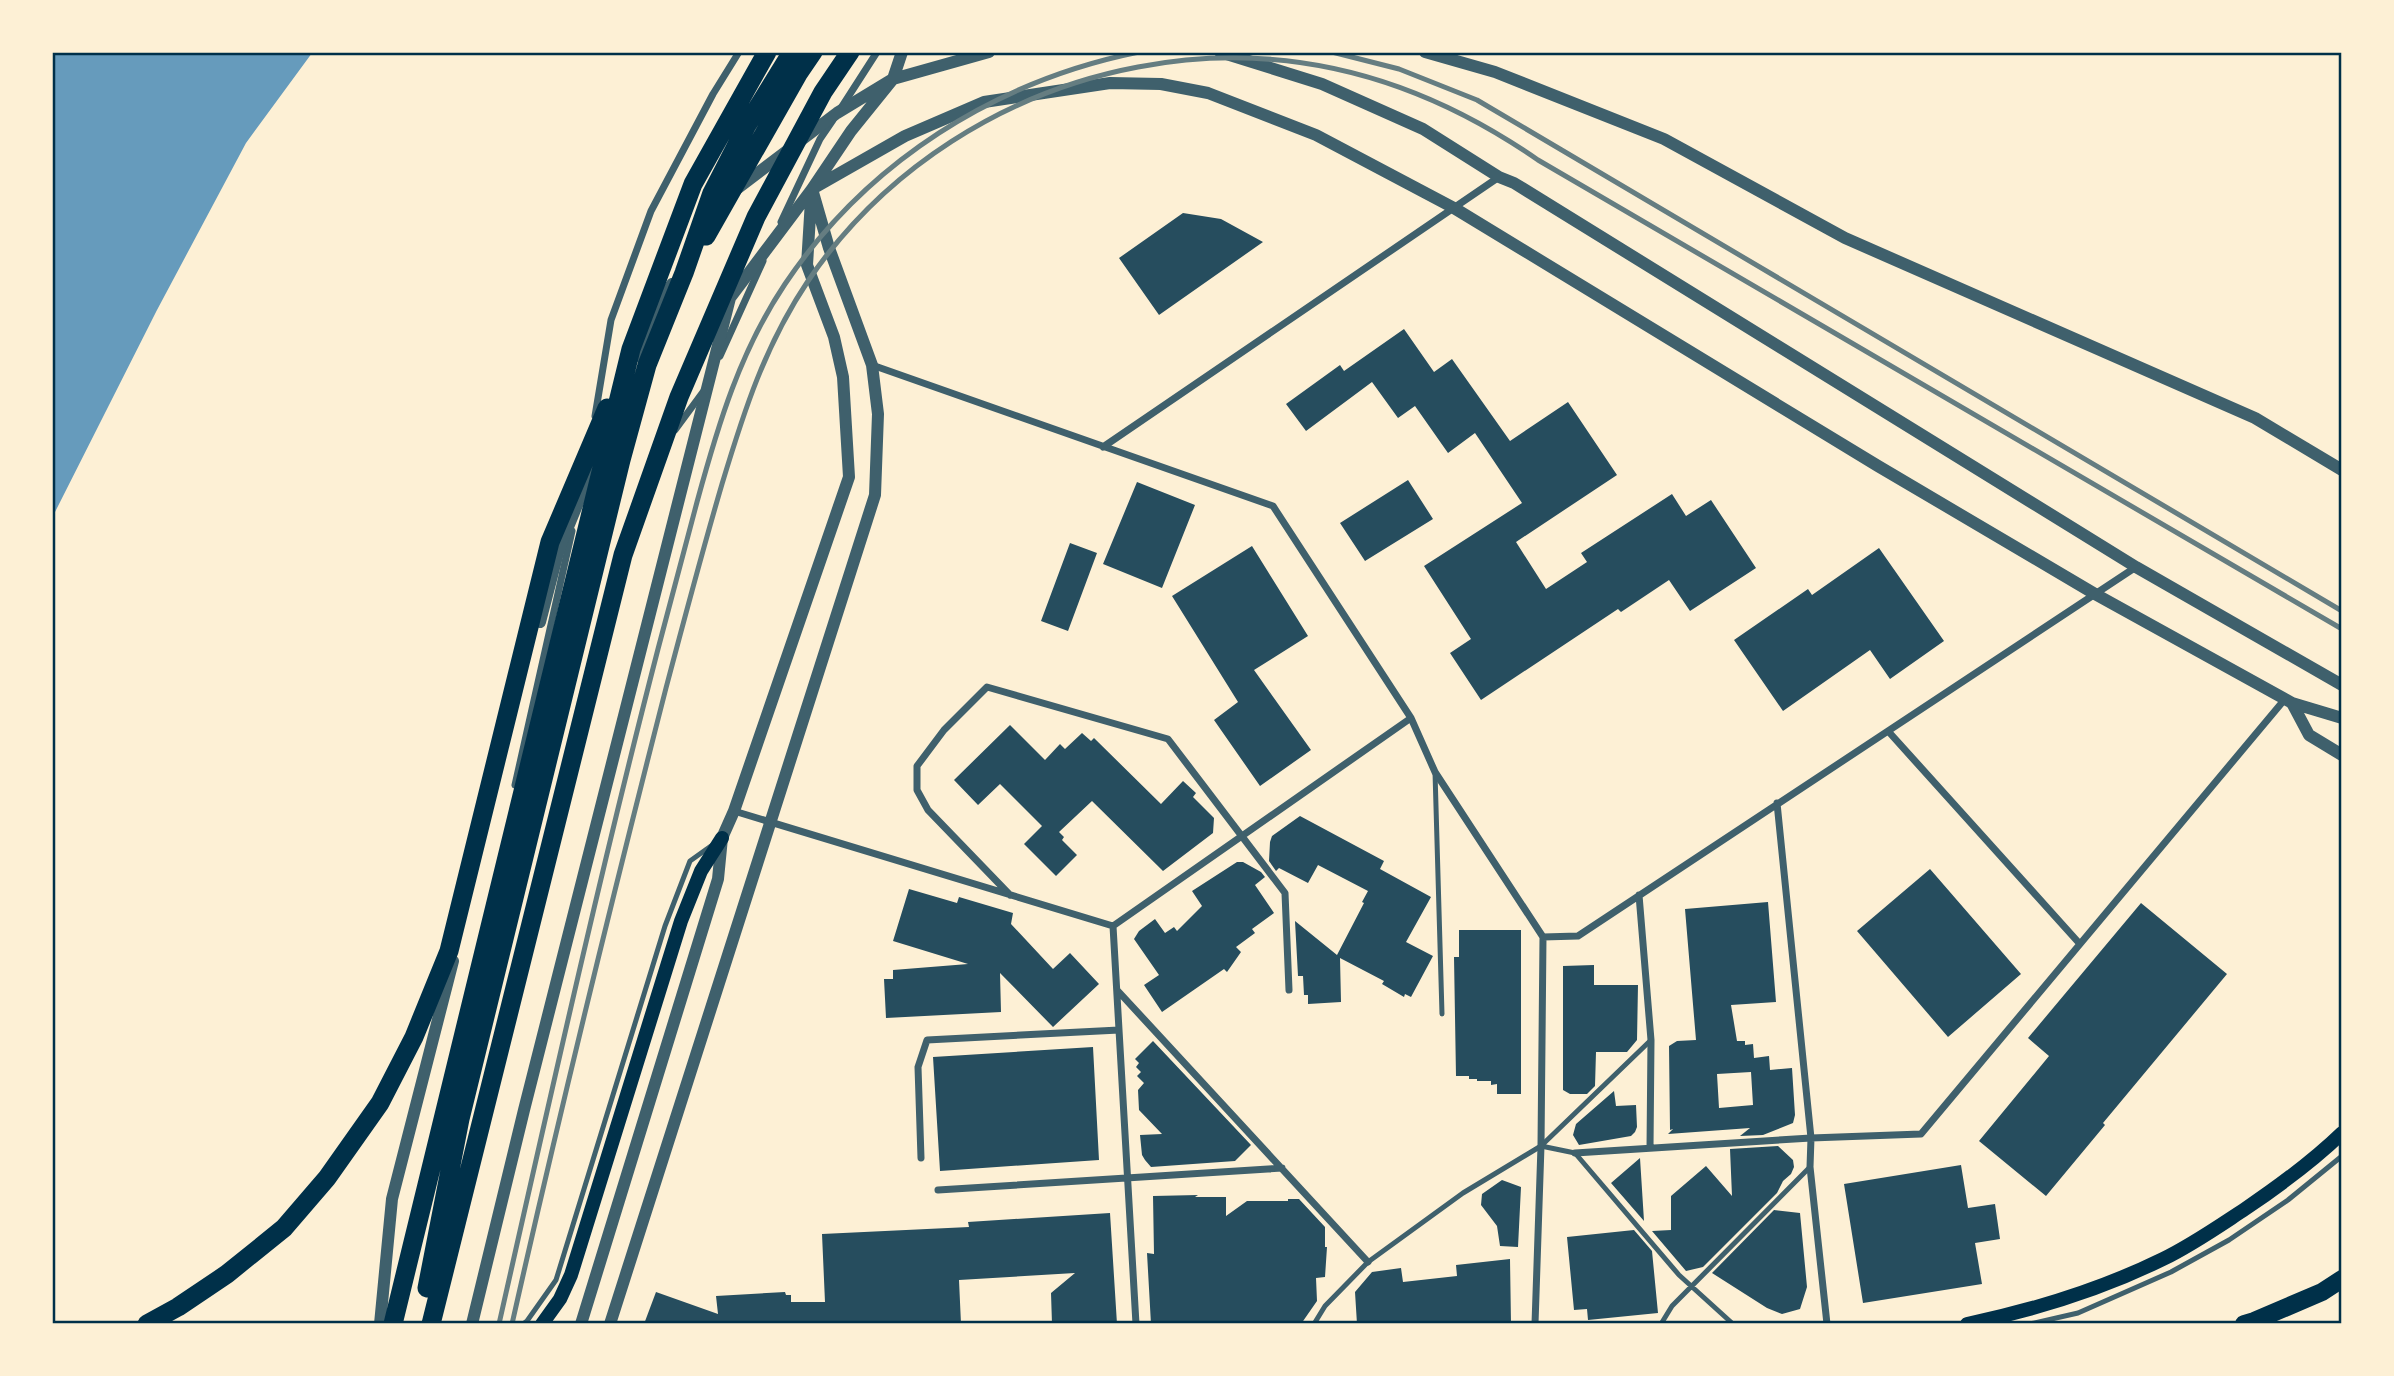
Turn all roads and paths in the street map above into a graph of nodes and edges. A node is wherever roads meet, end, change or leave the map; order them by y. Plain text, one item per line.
1 (739, 52) edge
2 (792, 52) edge
3 (813, 52) edge
4 (850, 52) edge
5 (877, 52) edge
6 (902, 52) edge
7 (989, 52) edge
8 (1220, 52) edge
9 (1425, 52) edge
10 (766, 55) edge
11 (893, 79) junction
12 (1499, 177) junction
13 (812, 189) junction
14 (1454, 208) junction
15 (684, 273) junction
16 (631, 349) junction
17 (872, 365) junction
18 (1103, 447) junction
19 (2342, 470) edge
20 (2136, 567) junction
21 (2095, 594) junction
22 (2342, 685) edge
23 (2289, 701) junction
24 (1411, 718) junction
25 (2342, 718) edge
26 (1888, 731) junction
27 (2342, 755) edge
28 (1435, 772) junction
29 (514, 790) dead end
30 (1777, 803) junction
31 (510, 804) dead end
32 (734, 811) junction
33 (770, 822) junction
34 (1242, 836) junction
35 (722, 838) junction
36 (1639, 894) junction
37 (1010, 895) junction
38 (1113, 926) junction
39 (1542, 937) junction
40 (2079, 943) junction
41 (1117, 990) junction
42 (1289, 990) dead end
43 (1442, 1014) dead end
44 (1119, 1030) junction
45 (1651, 1040) junction
46 (460, 1119) junction
47 (2342, 1133) edge
48 (1811, 1138) junction
49 (1541, 1146) junction
50 (1650, 1148) junction
51 (1575, 1153) junction
52 (2342, 1156) edge
53 (921, 1158) dead end
54 (1810, 1167) junction
55 (1282, 1168) junction
56 (1128, 1178) junction
57 (938, 1191) dead end
58 (1368, 1262) junction
59 (2342, 1279) edge
60 (1692, 1285) junction
61 (147, 1324) edge
62 (380, 1324) edge
63 (393, 1324) edge
64 (400, 1324) edge
65 (421, 1324) edge
66 (431, 1324) edge
67 (472, 1324) edge
68 (523, 1324) edge
69 (542, 1324) edge
70 (581, 1324) edge
71 (610, 1324) edge
72 (1136, 1324) edge
73 (1314, 1324) edge
74 (1535, 1324) edge
75 (1661, 1324) edge
76 (1733, 1324) edge
77 (1827, 1324) edge
78 (1967, 1324) edge
79 (2030, 1324) edge
80 (2244, 1324) edge

1 - 29 street
2 - 15 highway
3 - 15 highway
4 - 66 highway
5 - 46 street
6 - 11 street
7 - 11 street
8 - 12 street
9 - 19 street
10 - 16 highway
11 - 13 street
11 - 62 street
12 - 14 street
12 - 20 street
13 - 14 street
13 - 17 street
13 - 32 street
13 - 67 street
14 - 18 street
14 - 21 street
15 - 46 highway
16 - 61 highway
16 - 63 highway
17 - 18 street
17 - 33 street
18 - 24 street
20 - 21 street
20 - 22 street
21 - 23 street
21 - 26 street
23 - 25 street
23 - 27 street
23 - 40 street
24 - 28 street
24 - 34 street
26 - 30 street
26 - 40 street
28 - 39 street
28 - 43 lane
30 - 36 street
30 - 48 street
31 - 46 street
32 - 33 street
32 - 35 street
33 - 37 street
33 - 71 street
34 - 37 street
34 - 38 street
34 - 42 street
35 - 68 lane
35 - 69 main road
35 - 70 street
36 - 39 street
36 - 45 street
37 - 38 street
38 - 41 street
39 - 49 street
40 - 48 street
41 - 44 street
41 - 55 street
44 - 53 street
44 - 56 street
45 - 49 lane
45 - 50 street
46 - 64 highway
46 - 65 highway
47 - 78 main road
48 - 50 street
48 - 54 street
49 - 51 lane
49 - 58 lane
49 - 74 street
50 - 51 street
51 - 60 lane
52 - 79 lane
54 - 60 lane
54 - 77 street
55 - 56 street
55 - 58 street
56 - 57 street
56 - 72 street
58 - 73 lane
59 - 80 main road
60 - 75 lane
60 - 76 lane

